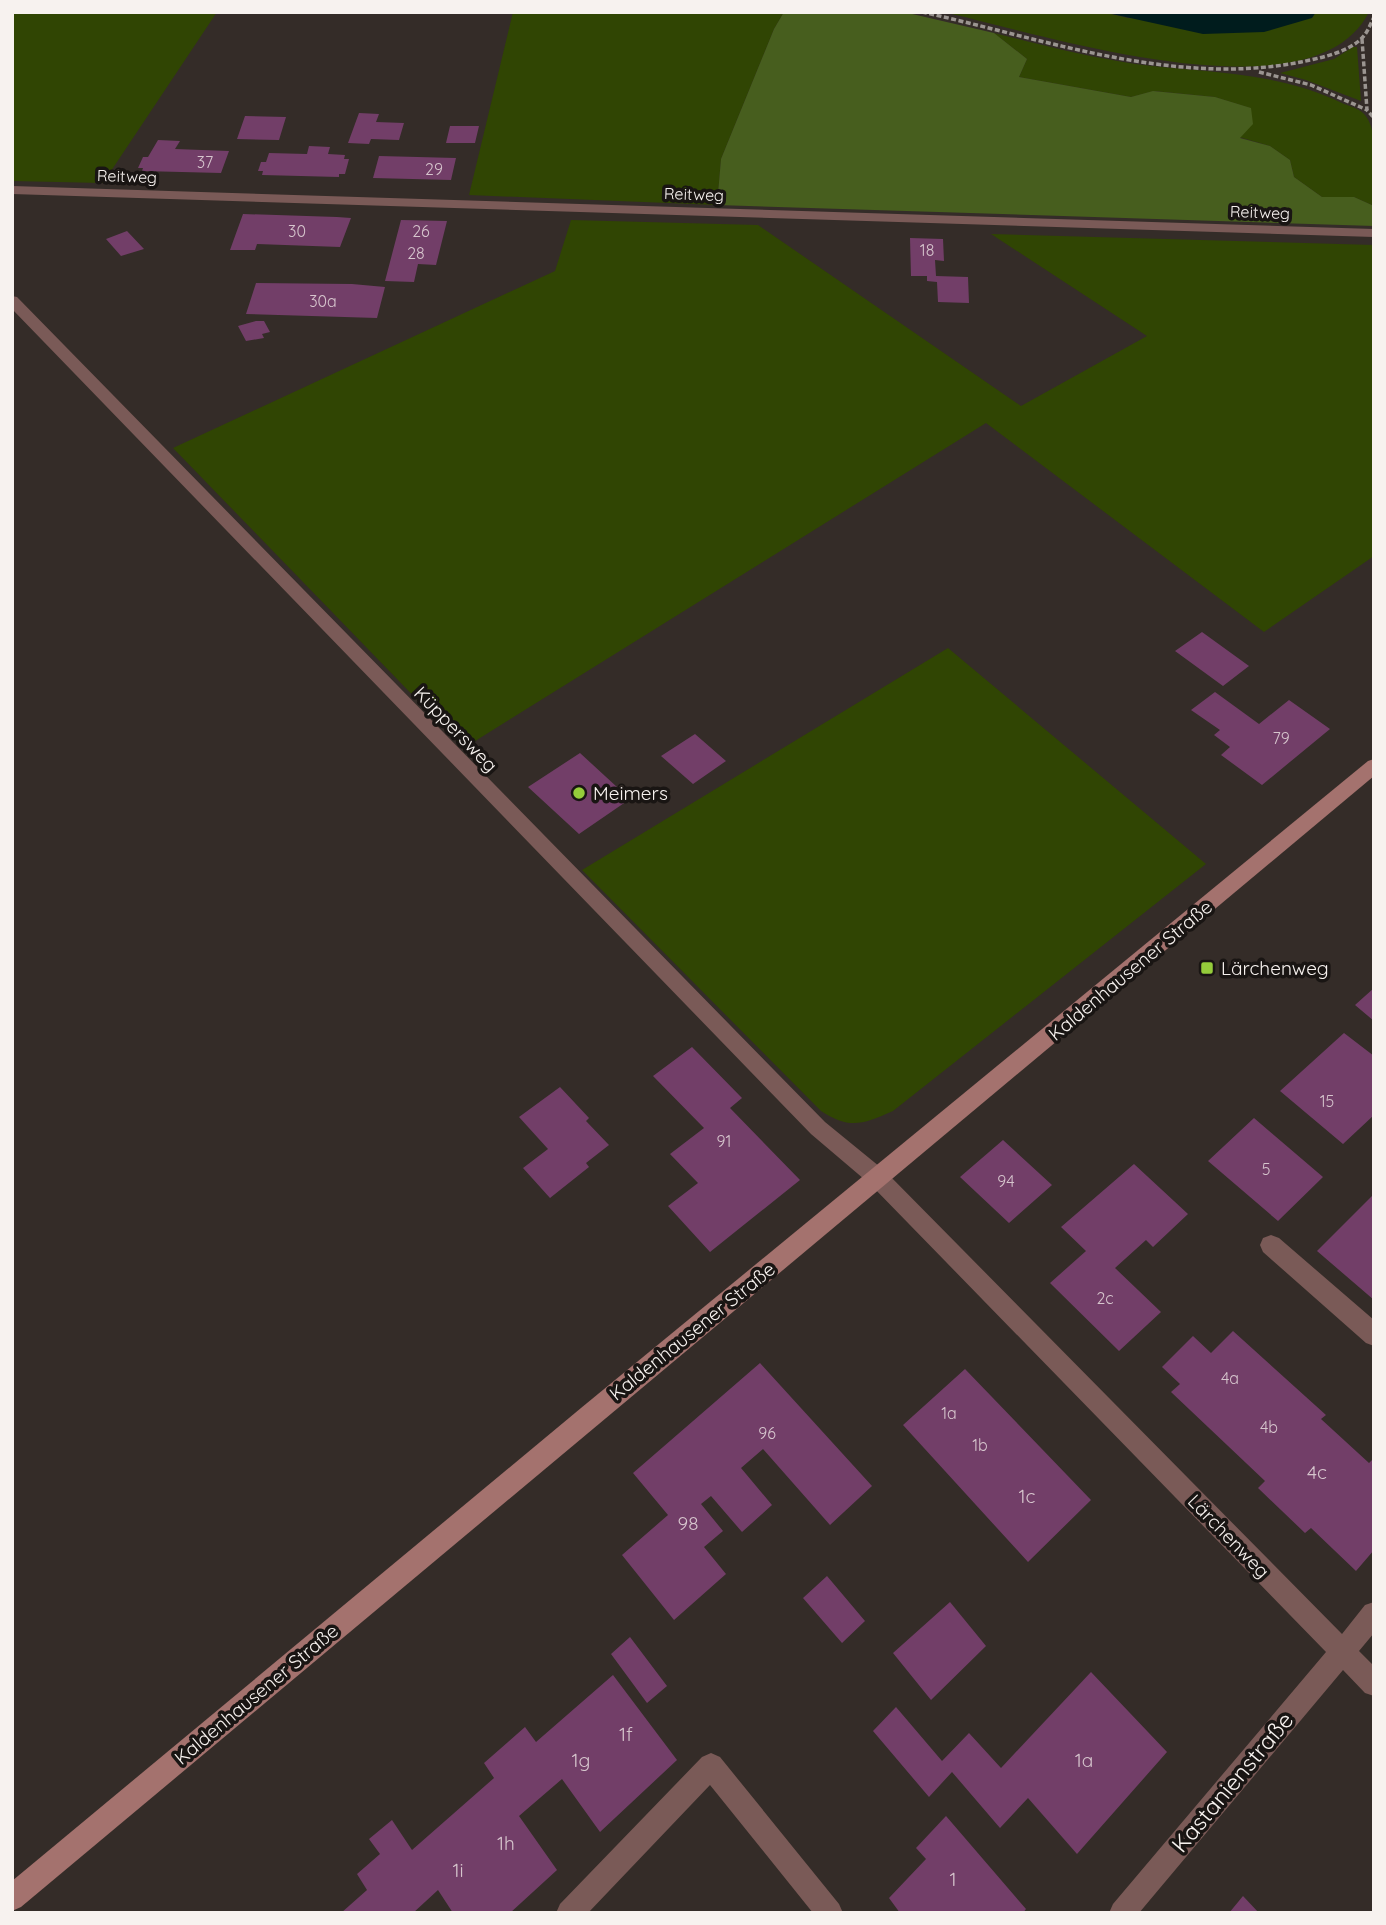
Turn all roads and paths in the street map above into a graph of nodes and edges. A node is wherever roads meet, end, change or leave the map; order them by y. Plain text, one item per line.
1 (922, 12) edge
2 (1374, 17) edge
3 (1362, 39) junction
4 (1254, 71) junction
5 (1367, 110) junction
6 (1374, 118) edge
7 (12, 190) edge
8 (1374, 233) edge
9 (12, 300) edge
10 (1374, 766) edge
11 (878, 1178) junction
12 (1271, 1245) dead end
13 (1374, 1335) edge
14 (1374, 1614) edge
15 (1342, 1651) junction
16 (1374, 1684) edge
17 (12, 1898) edge
18 (569, 1913) edge
19 (830, 1913) edge
20 (1122, 1913) edge

1 - 4 path
2 - 3 path
3 - 4 path
3 - 5 path
4 - 5 path
5 - 6 path
7 - 8 street, Reitweg
9 - 11 street, Küppersweg
10 - 11 main road, Kaldenhausener Straße
11 - 15 street, Lärchenweg
11 - 17 main road, Kaldenhausener Straße
12 - 13 street
14 - 15 street, Kastanienstraße
15 - 16 street, Lärchenweg
15 - 20 street, Kastanienstraße
18 - 19 street

